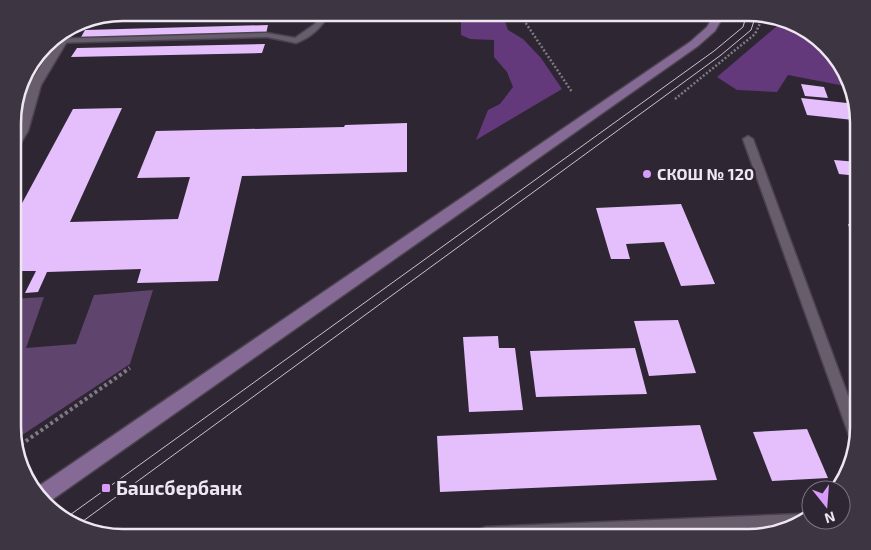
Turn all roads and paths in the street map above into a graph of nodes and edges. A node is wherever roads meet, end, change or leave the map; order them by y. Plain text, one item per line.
1 (322, 21) edge
2 (525, 21) edge
3 (715, 21) edge
4 (761, 22) edge
5 (62, 41) joint
6 (29, 85) edge
7 (35, 85) junction
8 (572, 92) dead end
9 (675, 98) dead end
10 (21, 133) edge
11 (748, 139) dead end
12 (130, 368) dead end
13 (850, 419) edge
14 (23, 443) edge
15 (45, 493) edge
16 (773, 525) edge
17 (706, 529) edge

1 - 5 lane
2 - 8 path
3 - 15 main road
4 - 9 path
5 - 7 street
6 - 7 lane
7 - 10 street
11 - 13 lane
12 - 14 path
16 - 17 street

